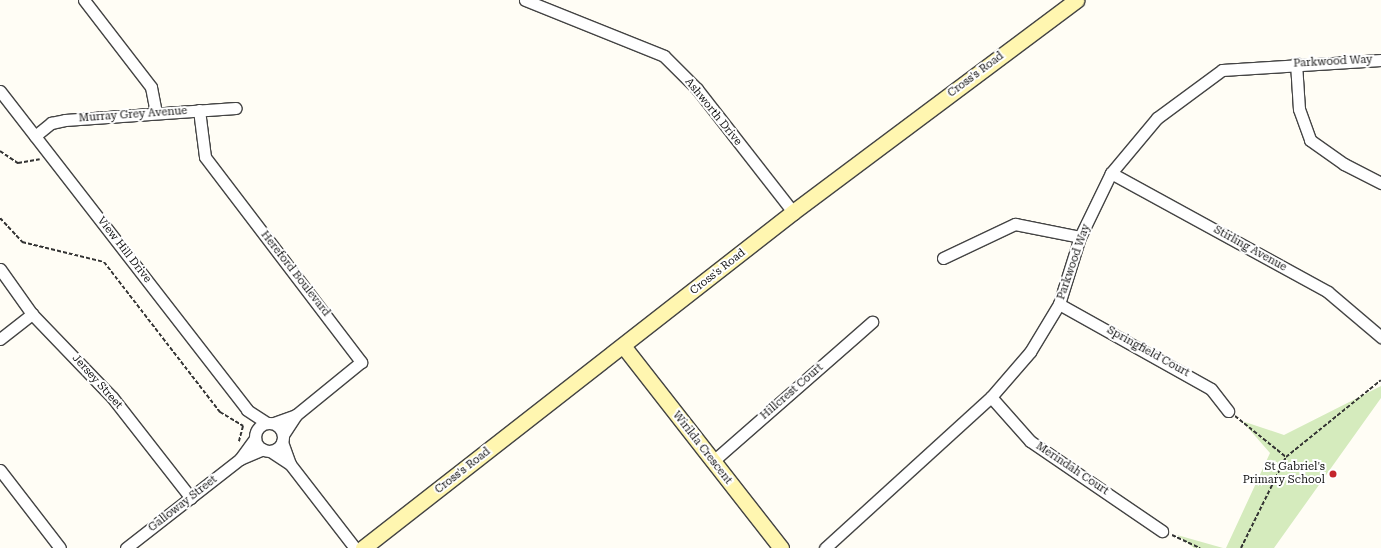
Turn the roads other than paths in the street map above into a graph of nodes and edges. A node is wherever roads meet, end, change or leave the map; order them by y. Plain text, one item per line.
1 (84, 0) edge
2 (524, 0) edge
3 (1076, 0) edge
4 (1381, 60) edge
5 (1296, 64) junction
6 (0, 91) edge
7 (236, 108) dead end
8 (199, 110) junction
9 (156, 112) junction
10 (35, 136) junction
11 (1111, 173) junction
12 (1381, 183) edge
13 (793, 212) junction
14 (1080, 237) junction
15 (943, 258) dead end
16 (0, 269) edge
17 (1059, 304) junction
18 (32, 314) junction
19 (872, 322) dead end
20 (1381, 337) edge
21 (0, 339) edge
22 (624, 347) junction
23 (991, 397) junction
24 (247, 410) junction
25 (1228, 411) road end
26 (296, 415) junction
27 (270, 423) junction
28 (255, 435) junction
29 (283, 438) junction
30 (267, 450) junction
31 (240, 459) junction
32 (712, 462) junction
33 (290, 464) junction
34 (0, 470) edge
35 (191, 498) junction
36 (1162, 531) road end
37 (60, 548) edge
38 (126, 548) edge
39 (355, 548) edge
40 (363, 548) edge
41 (781, 548) edge
42 (825, 548) edge

1 - 9 street
2 - 13 street, Ashworth Drive
3 - 13 street, Cross's Road
4 - 5 street, Parkwood Way
5 - 11 street, Parkwood Way
5 - 12 street
6 - 10 street, View Hill Drive
7 - 8 street, Murray Grey Avenue
8 - 9 street, Murray Grey Avenue
8 - 26 street, Hereford Boulevard
9 - 10 street, Murray Grey Avenue
10 - 24 street, View Hill Drive
11 - 14 street, Parkwood Way
11 - 20 street, Stirling Avenue
13 - 22 street, Cross's Road
14 - 15 street
14 - 17 street, Parkwood Way
16 - 18 street, Jersey Street
17 - 23 street, Parkwood Way
17 - 25 street, Springfield Court
18 - 21 street
18 - 35 street, Jersey Street
19 - 32 street, Hillcrest Court
22 - 32 street, Wirilda Crescent
22 - 40 street, Cross's Road
23 - 36 street, Merindah Court
23 - 42 street, Parkwood Way
24 - 27 street, View Hill Drive
24 - 28 street, View Hill Drive
26 - 27 street, Hereford Boulevard
26 - 29 street, Hereford Boulevard
27 - 28 street, Hereford Boulevard
27 - 29 street, View Hill Drive
28 - 30 street, View Hill Drive
28 - 31 street, Galloway Street
29 - 30 street, Hereford Boulevard
29 - 33 street
30 - 31 street, Galloway Street
30 - 33 street
31 - 35 street, Galloway Street
32 - 41 street, Wirilda Crescent
33 - 39 street
34 - 37 street
35 - 38 street, Galloway Street

